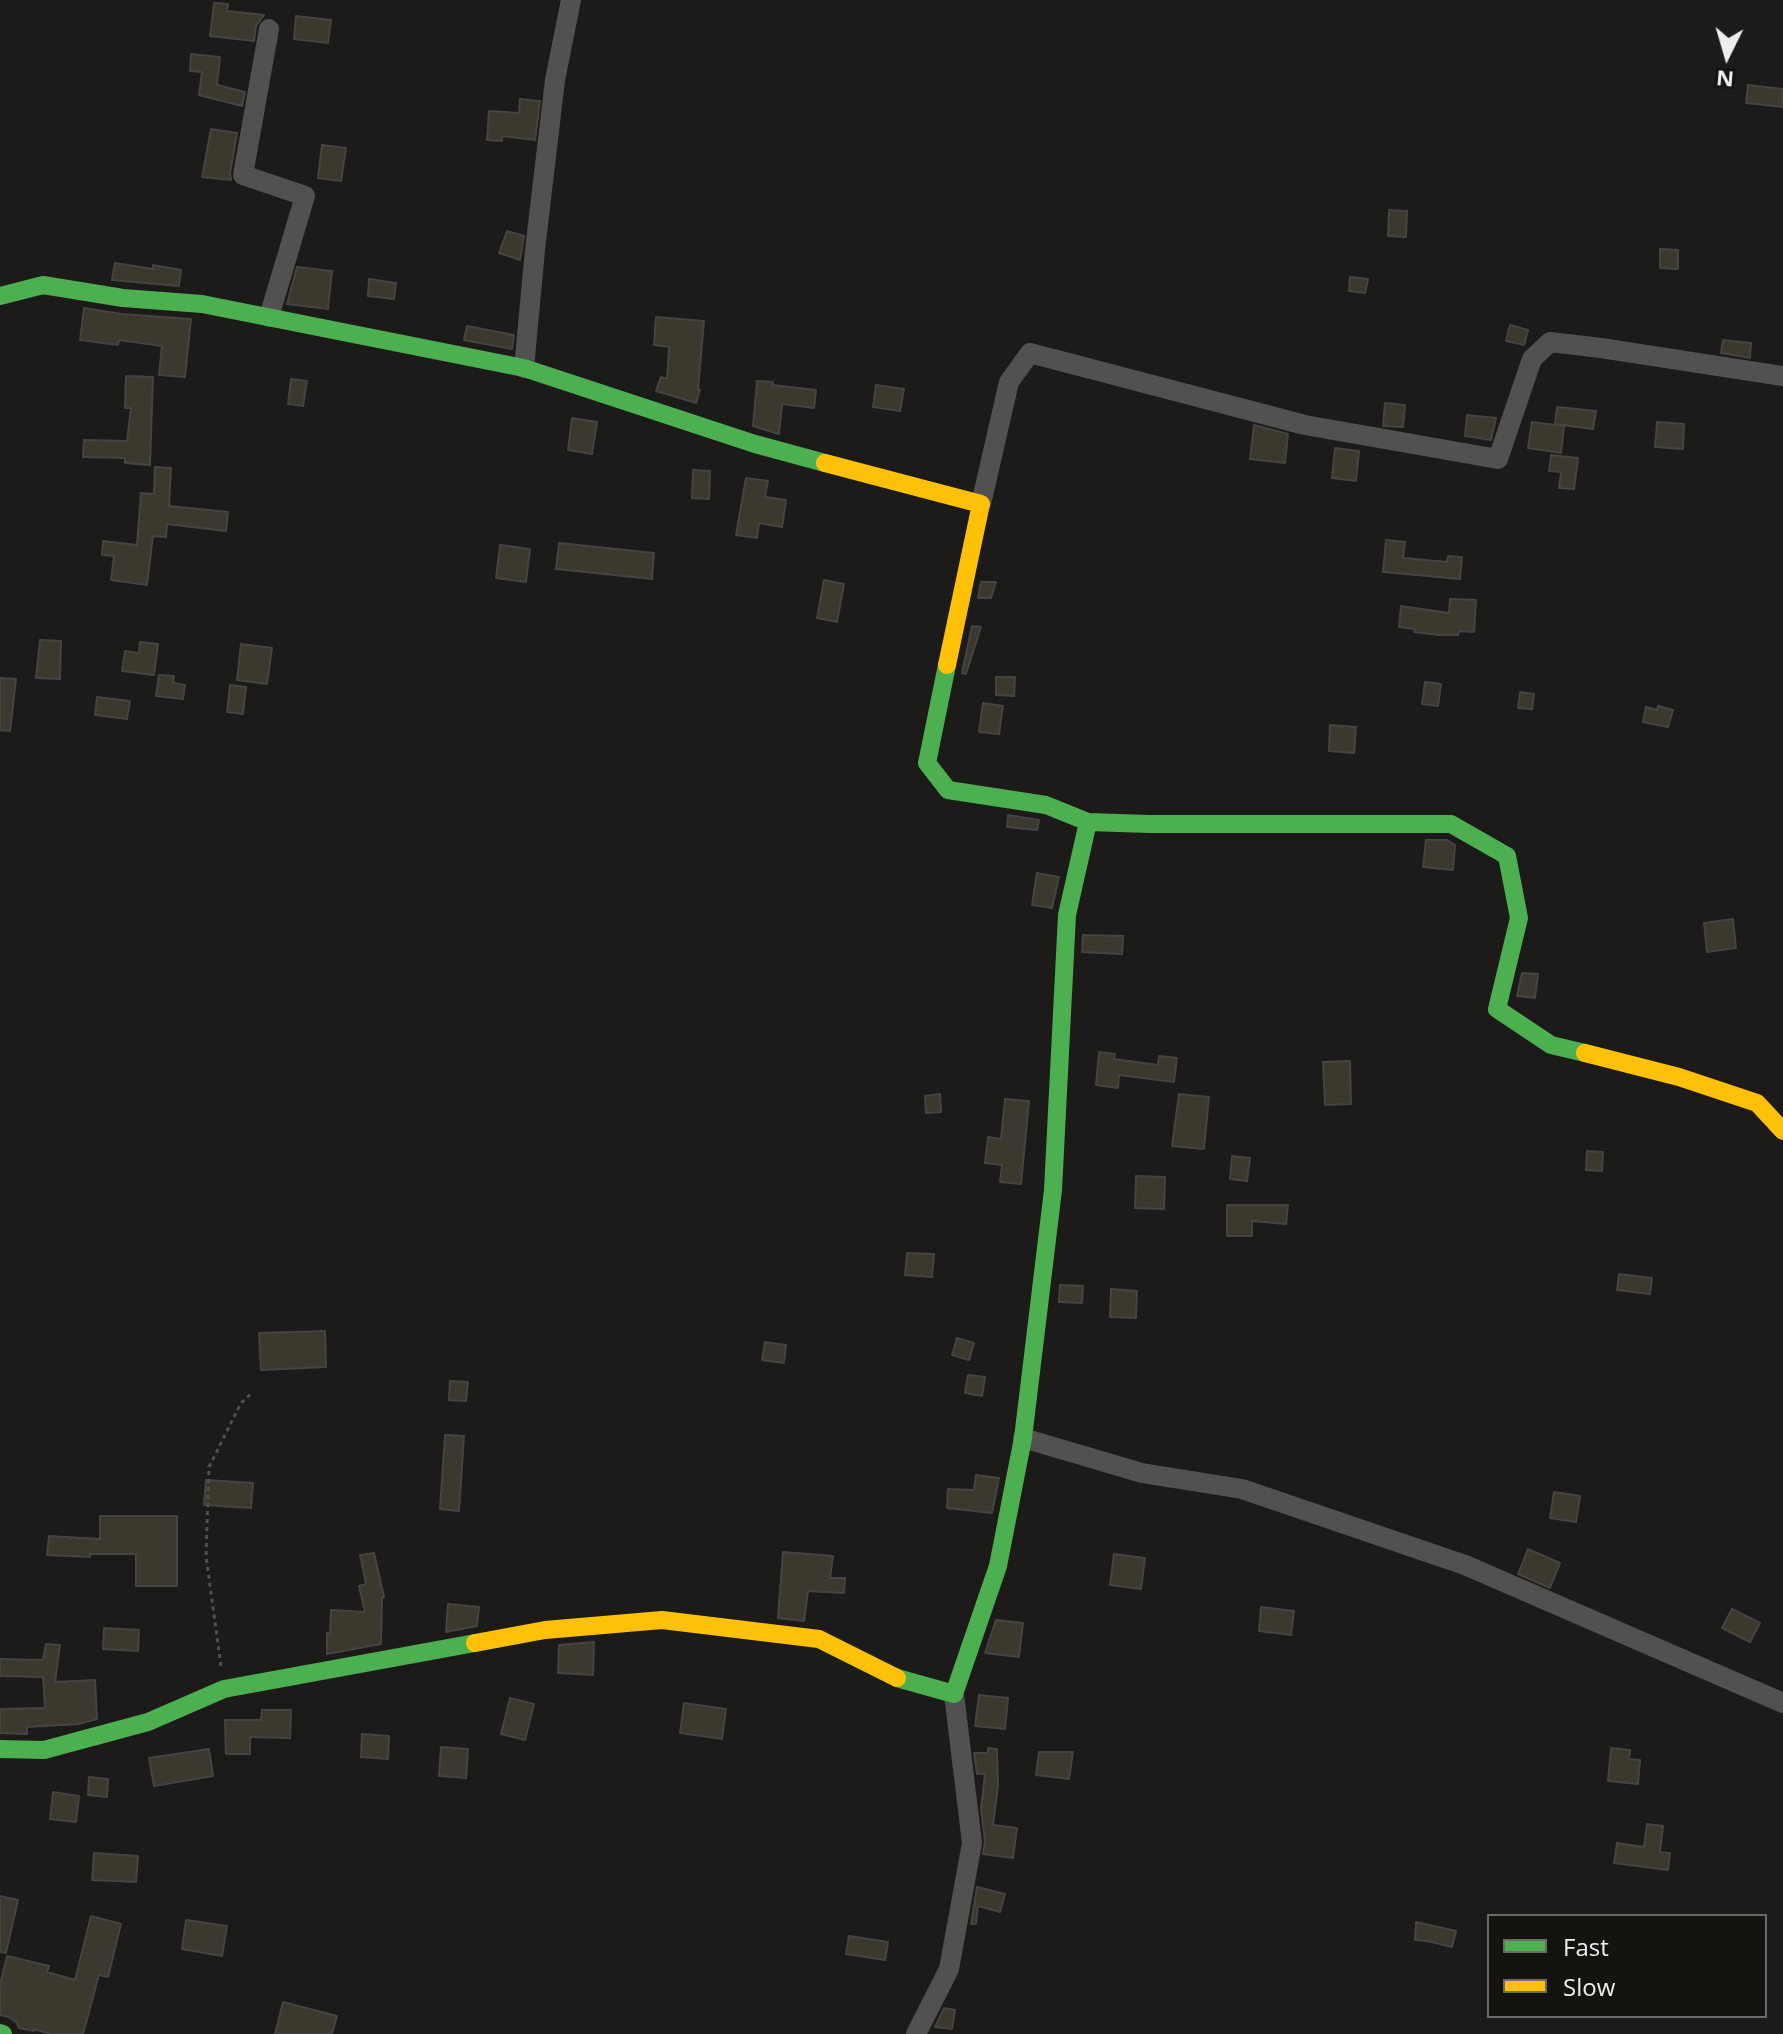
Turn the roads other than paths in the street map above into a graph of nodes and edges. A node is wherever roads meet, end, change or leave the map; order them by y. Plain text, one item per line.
1 (571, 0) edge
2 (269, 29) dead end
3 (0, 296) edge
4 (269, 317) junction
5 (524, 368) junction
6 (1783, 376) edge
7 (981, 504) junction
8 (1088, 822) junction
9 (1783, 1131) edge
10 (1023, 1438) junction
11 (954, 1694) junction
12 (1783, 1703) edge
13 (0, 1749) edge
14 (916, 2034) edge

1 - 5 street
2 - 4 street
3 - 4 street
4 - 5 street
5 - 7 street
6 - 7 street
7 - 8 street
8 - 9 street
8 - 10 street
10 - 11 street
10 - 12 street
11 - 13 street
11 - 14 street

